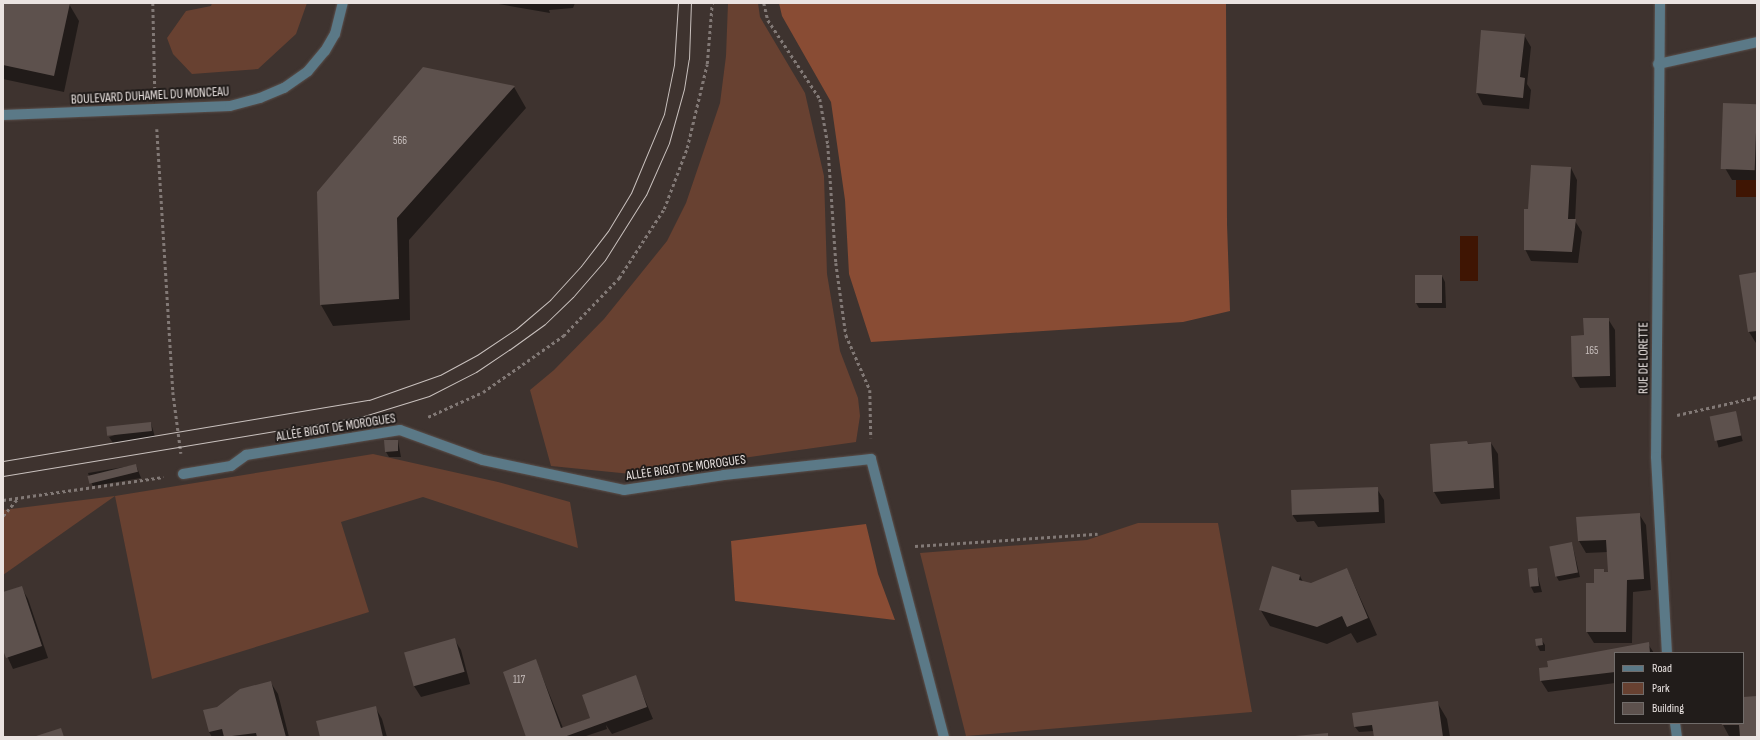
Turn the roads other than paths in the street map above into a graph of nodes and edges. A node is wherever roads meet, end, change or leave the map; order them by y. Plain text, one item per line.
1 (343, 3) edge
2 (1660, 3) edge
3 (1757, 42) edge
4 (1658, 64) junction
5 (3, 115) edge
6 (183, 474) road end
7 (1667, 652) edge
8 (1675, 724) edge
9 (944, 737) edge
10 (1677, 737) edge

1 - 5 street, BOULEVARD DUHAMEL DU MONCEAU
2 - 4 street, RUE DE LORETTE
3 - 4 street
4 - 7 street, RUE DE LORETTE
6 - 9 street, ALLÉE BIGOT DE MOROGUES
8 - 10 street

